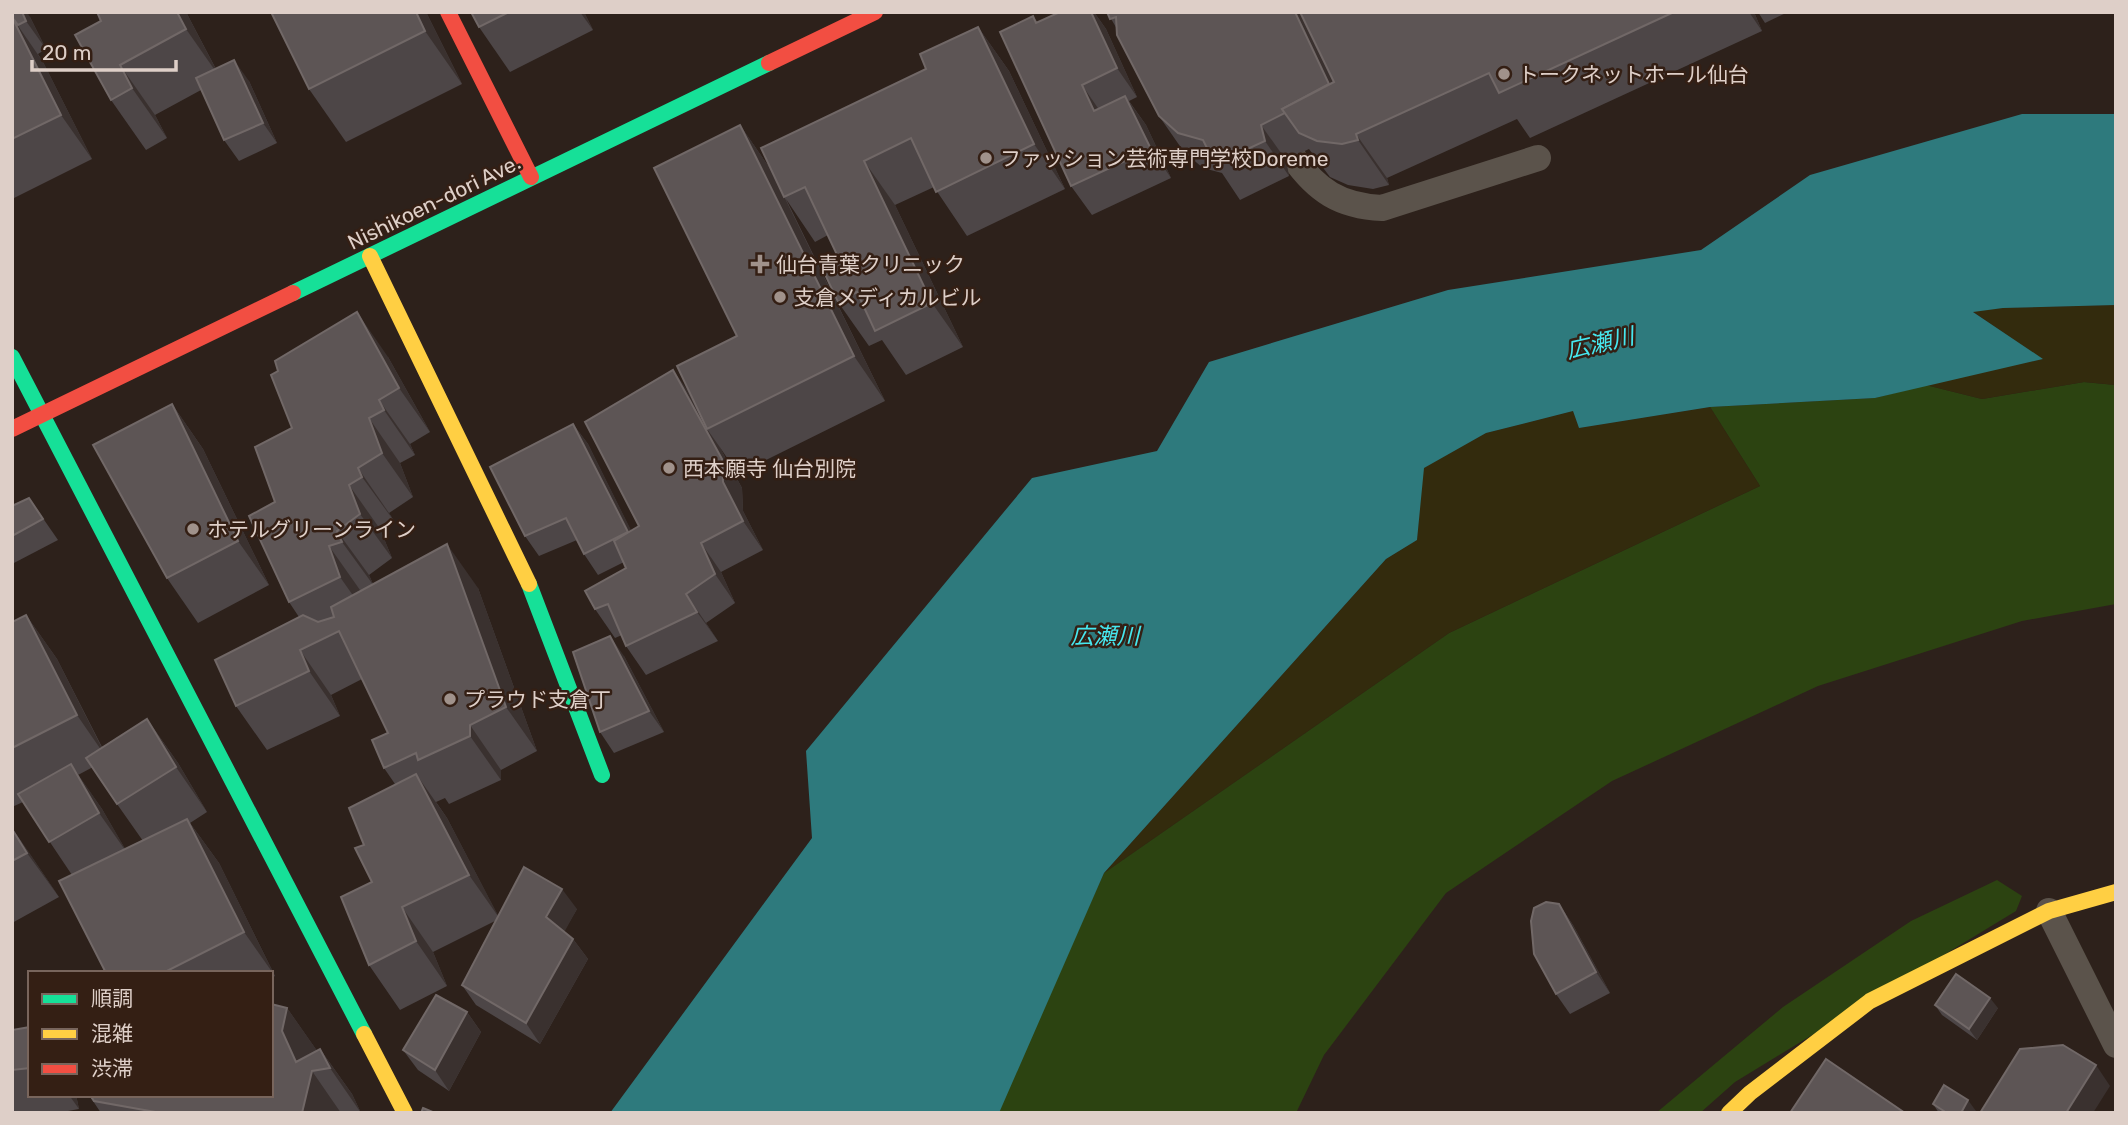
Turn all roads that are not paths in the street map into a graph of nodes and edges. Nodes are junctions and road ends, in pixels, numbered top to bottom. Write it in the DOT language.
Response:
graph roads {
  1 [pos="448,12"];
  2 [pos="875,12"];
  3 [pos="1293,157"];
  4 [pos="1538,158"];
  5 [pos="531,177"];
  6 [pos="370,256"];
  7 [pos="12,357"];
  8 [pos="40,416"];
  9 [pos="12,429"];
  10 [pos="602,775"];
  11 [pos="2116,892"];
  12 [pos="2049,911"];
  13 [pos="2116,1045"];
  14 [pos="405,1113"];
  15 [pos="1729,1113"];
  1 -- 5 [label="street"];
  2 -- 5 [label="street, Nishikoen-dori Ave."];
  3 -- 4 [label="lane"];
  5 -- 6 [label="street, Nishikoen-dori Ave."];
  6 -- 8 [label="street, Nishikoen-dori Ave."];
  6 -- 10 [label="street"];
  7 -- 8 [label="street"];
  8 -- 9 [label="street, Nishikoen-dori Ave."];
  8 -- 14 [label="street"];
  11 -- 12 [label="street"];
  12 -- 13 [label="lane"];
  12 -- 15 [label="street"];
}
